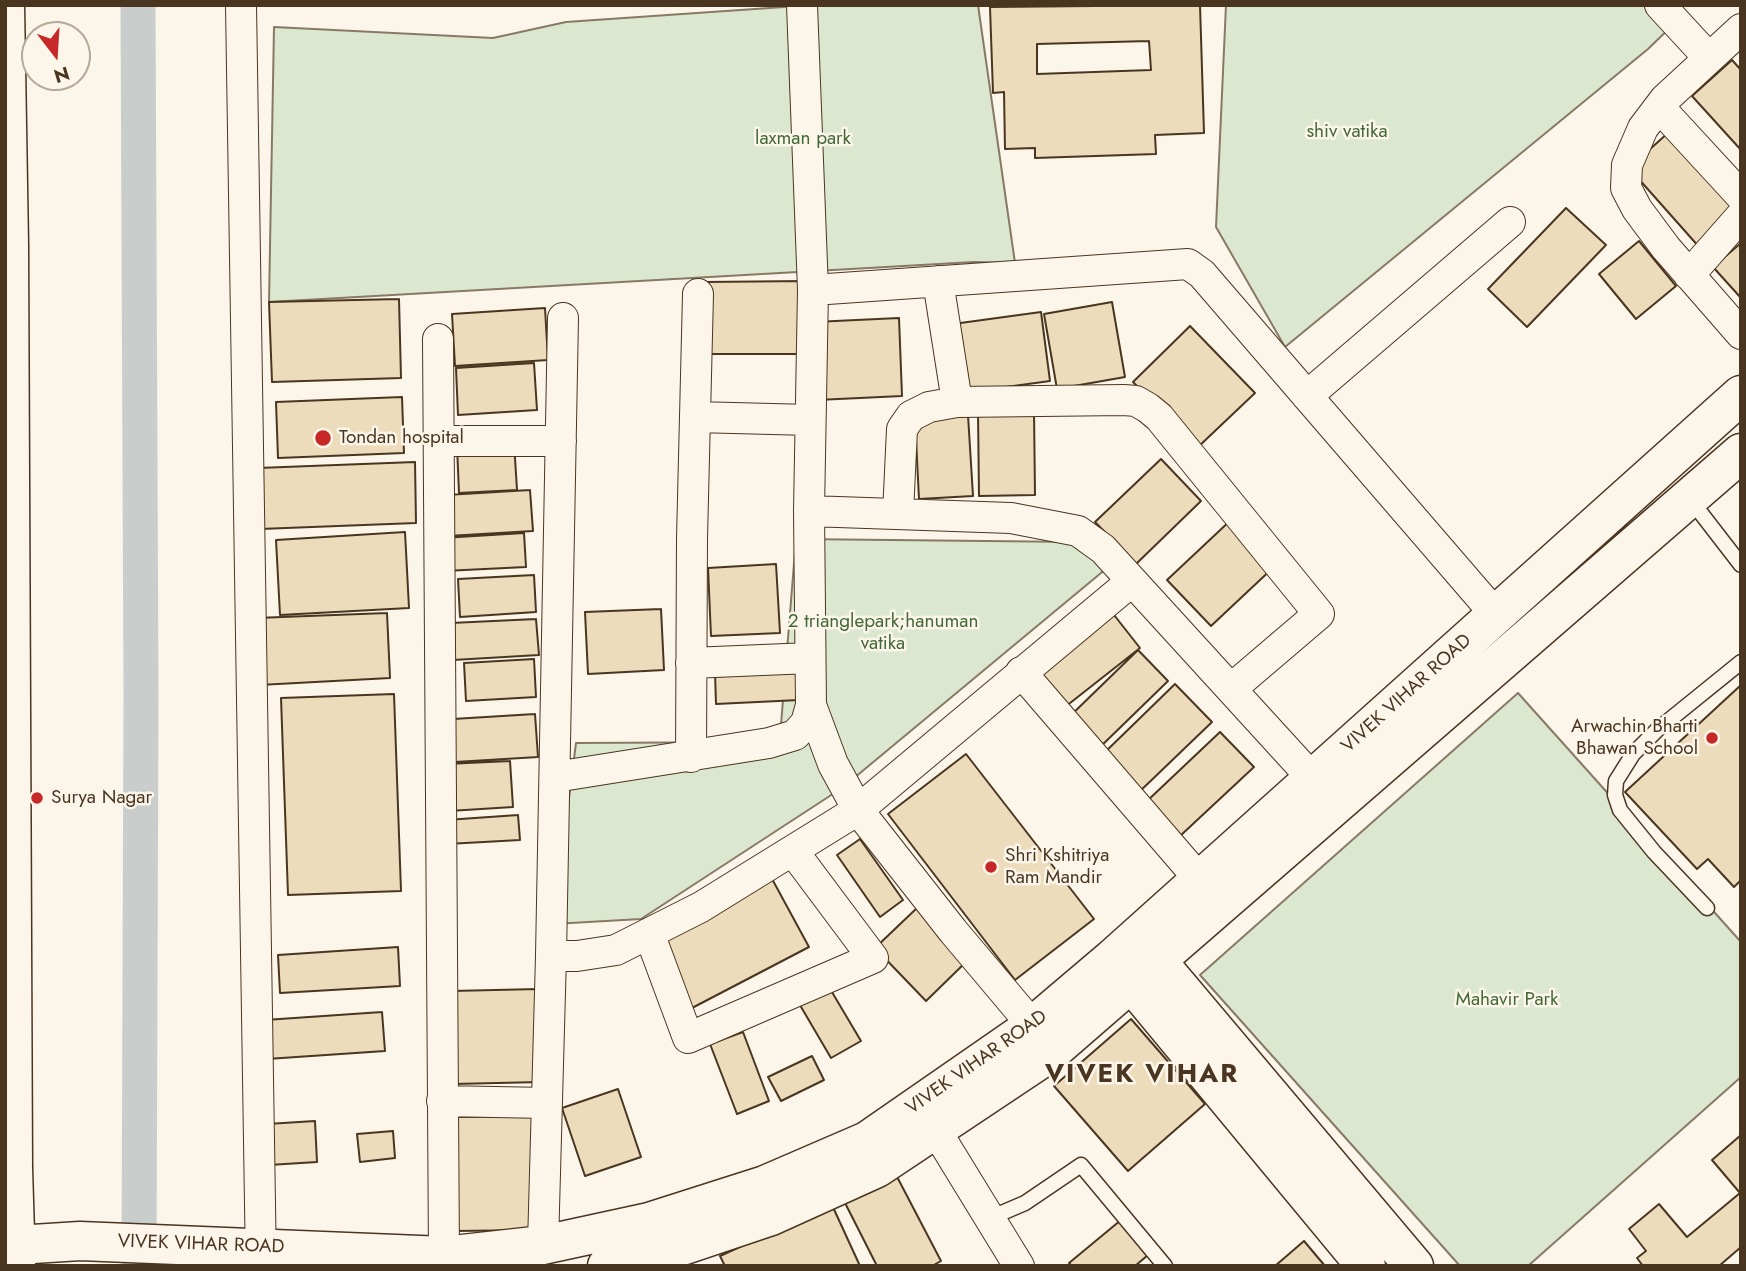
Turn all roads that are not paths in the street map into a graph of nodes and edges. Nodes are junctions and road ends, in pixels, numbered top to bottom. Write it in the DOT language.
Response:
graph roads {
  1 [pos="5,5"];
  2 [pos="241,5"];
  3 [pos="802,5"];
  4 [pos="1660,5"];
  5 [pos="1741,29"];
  6 [pos="1708,57"];
  7 [pos="1659,107"];
  8 [pos="1741,196"];
  9 [pos="1741,216"];
  10 [pos="1510,222"];
  11 [pos="1689,275"];
  12 [pos="938,281"];
  13 [pos="813,290"];
  14 [pos="698,294"];
  15 [pos="564,318"];
  16 [pos="1741,334"];
  17 [pos="438,339"];
  18 [pos="1741,395"];
  19 [pos="1307,396"];
  20 [pos="957,402"];
  21 [pos="695,418"];
  22 [pos="810,420"];
  23 [pos="561,440"];
  24 [pos="439,441"];
  25 [pos="1741,453"];
  26 [pos="1690,498"];
  27 [pos="808,511"];
  28 [pos="898,514"];
  29 [pos="1741,565"];
  30 [pos="1132,581"];
  31 [pos="1496,615"];
  32 [pos="810,658"];
  33 [pos="1741,662"];
  34 [pos="691,663"];
  35 [pos="1021,672"];
  36 [pos="1231,689"];
  37 [pos="811,705"];
  38 [pos="691,757"];
  39 [pos="555,777"];
  40 [pos="1313,779"];
  41 [pos="858,810"];
  42 [pos="793,851"];
  43 [pos="1200,880"];
  44 [pos="1707,908"];
  45 [pos="649,933"];
  46 [pos="551,956"];
  47 [pos="1134,960"];
  48 [pos="1033,1026"];
  49 [pos="442,1101"];
  50 [pos="547,1103"];
  51 [pos="927,1116"];
  52 [pos="990,1218"];
  53 [pos="543,1245"];
  54 [pos="13,1253"];
  55 [pos="261,1256"];
  56 [pos="444,1256"];
  57 [pos="607,1266"];
  58 [pos="1019,1266"];
  59 [pos="1165,1266"];
  60 [pos="1366,1266"];
  61 [pos="1414,1266"];
  1 -- 54 [label="street"];
  2 -- 55 [label="street"];
  3 -- 13 [label="street"];
  4 -- 6 [label="street"];
  5 -- 6 [label="street"];
  6 -- 7 [label="street"];
  7 -- 8 [label="street"];
  7 -- 11 [label="street"];
  9 -- 11 [label="street"];
  10 -- 19 [label="street"];
  11 -- 16 [label="street"];
  12 -- 13 [label="street"];
  12 -- 19 [label="street"];
  12 -- 20 [label="street"];
  13 -- 22 [label="street"];
  14 -- 21 [label="street"];
  15 -- 23 [label="street"];
  17 -- 24 [label="street"];
  18 -- 31 [label="street, VIVEK VIHAR ROAD"];
  19 -- 31 [label="street"];
  20 -- 28 [label="street"];
  20 -- 36 [label="street"];
  21 -- 22 [label="street"];
  21 -- 34 [label="street"];
  22 -- 27 [label="street"];
  23 -- 24 [label="street"];
  23 -- 39 [label="street"];
  24 -- 49 [label="street"];
  25 -- 26 [label="street, VIVEK VIHAR ROAD"];
  26 -- 29 [label="lane"];
  26 -- 47 [label="street, VIVEK VIHAR ROAD"];
  27 -- 28 [label="street"];
  27 -- 32 [label="street"];
  28 -- 30 [label="street"];
  30 -- 35 [label="street"];
  30 -- 36 [label="street"];
  31 -- 40 [label="street, VIVEK VIHAR ROAD"];
  32 -- 34 [label="street"];
  32 -- 37 [label="street"];
  33 -- 44 [label="lane"];
  34 -- 38 [label="street"];
  35 -- 41 [label="street"];
  35 -- 43 [label="street"];
  36 -- 40 [label="street"];
  37 -- 38 [label="street"];
  37 -- 41 [label="street"];
  38 -- 39 [label="street"];
  39 -- 46 [label="street"];
  40 -- 43 [label="street, VIVEK VIHAR ROAD"];
  41 -- 42 [label="street"];
  41 -- 48 [label="street"];
  42 -- 45 [label="street"];
  42 -- 45 [label="street"];
  43 -- 47 [label="street, VIVEK VIHAR ROAD"];
  45 -- 46 [label="street"];
  46 -- 50 [label="street"];
  47 -- 48 [label="street, VIVEK VIHAR ROAD"];
  47 -- 51 [label="street, VIVEK VIHAR ROAD"];
  47 -- 60 [label="street"];
  47 -- 61 [label="street"];
  48 -- 51 [label="street, VIVEK VIHAR ROAD"];
  49 -- 50 [label="street"];
  49 -- 56 [label="street"];
  50 -- 53 [label="street"];
  51 -- 52 [label="street"];
  51 -- 53 [label="street, VIVEK VIHAR ROAD"];
  51 -- 57 [label="street, VIVEK VIHAR ROAD"];
  52 -- 58 [label="street"];
  52 -- 59 [label="lane"];
  53 -- 56 [label="street, VIVEK VIHAR ROAD"];
  54 -- 55 [label="street, VIVEK VIHAR ROAD"];
  55 -- 56 [label="street, VIVEK VIHAR ROAD"];
}
